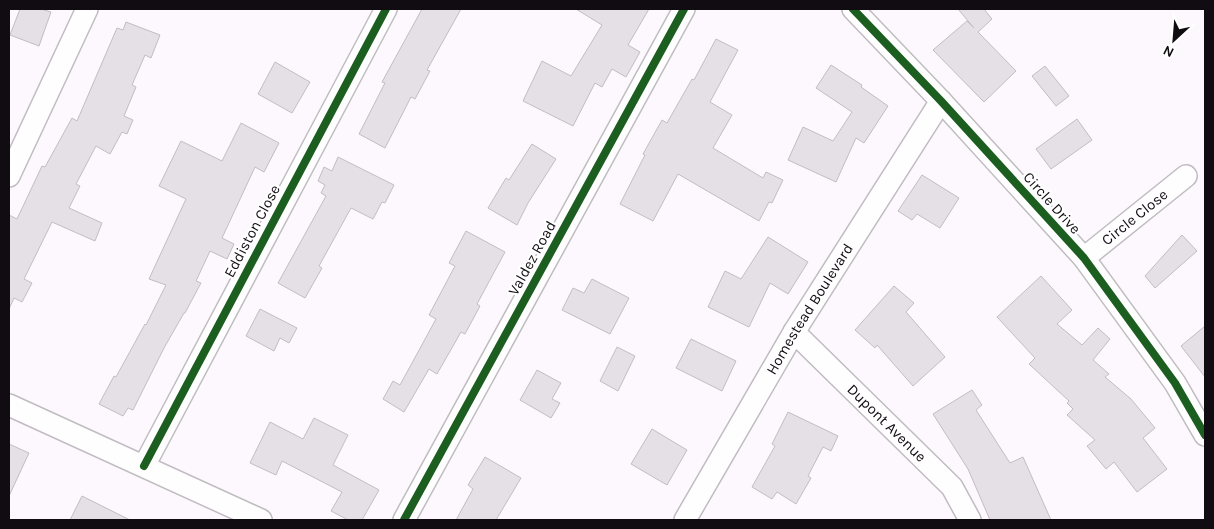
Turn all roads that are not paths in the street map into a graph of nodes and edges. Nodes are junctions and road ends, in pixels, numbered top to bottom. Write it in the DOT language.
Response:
graph roads {
  1 [pos="87,9"];
  2 [pos="386,9"];
  3 [pos="684,9"];
  4 [pos="853,9"];
  5 [pos="941,101"];
  6 [pos="9,176"];
  7 [pos="1186,176"];
  8 [pos="1084,258"];
  9 [pos="794,332"];
  10 [pos="9,405"];
  11 [pos="1205,435"];
  12 [pos="144,466"];
  13 [pos="261,520"];
  14 [pos="404,520"];
  15 [pos="685,520"];
  16 [pos="970,520"];
  1 -- 6 [label="street"];
  2 -- 12 [label="street, Eddiston Close"];
  3 -- 14 [label="street, Valdez Road"];
  4 -- 5 [label="street, Circle Drive"];
  5 -- 8 [label="street, Circle Drive"];
  5 -- 9 [label="street, Homestead Boulevard"];
  7 -- 8 [label="street, Circle Close"];
  8 -- 11 [label="street, Circle Drive"];
  9 -- 15 [label="street, Homestead Boulevard"];
  9 -- 16 [label="street, Dupont Avenue"];
  10 -- 12 [label="street"];
  12 -- 13 [label="street"];
}
